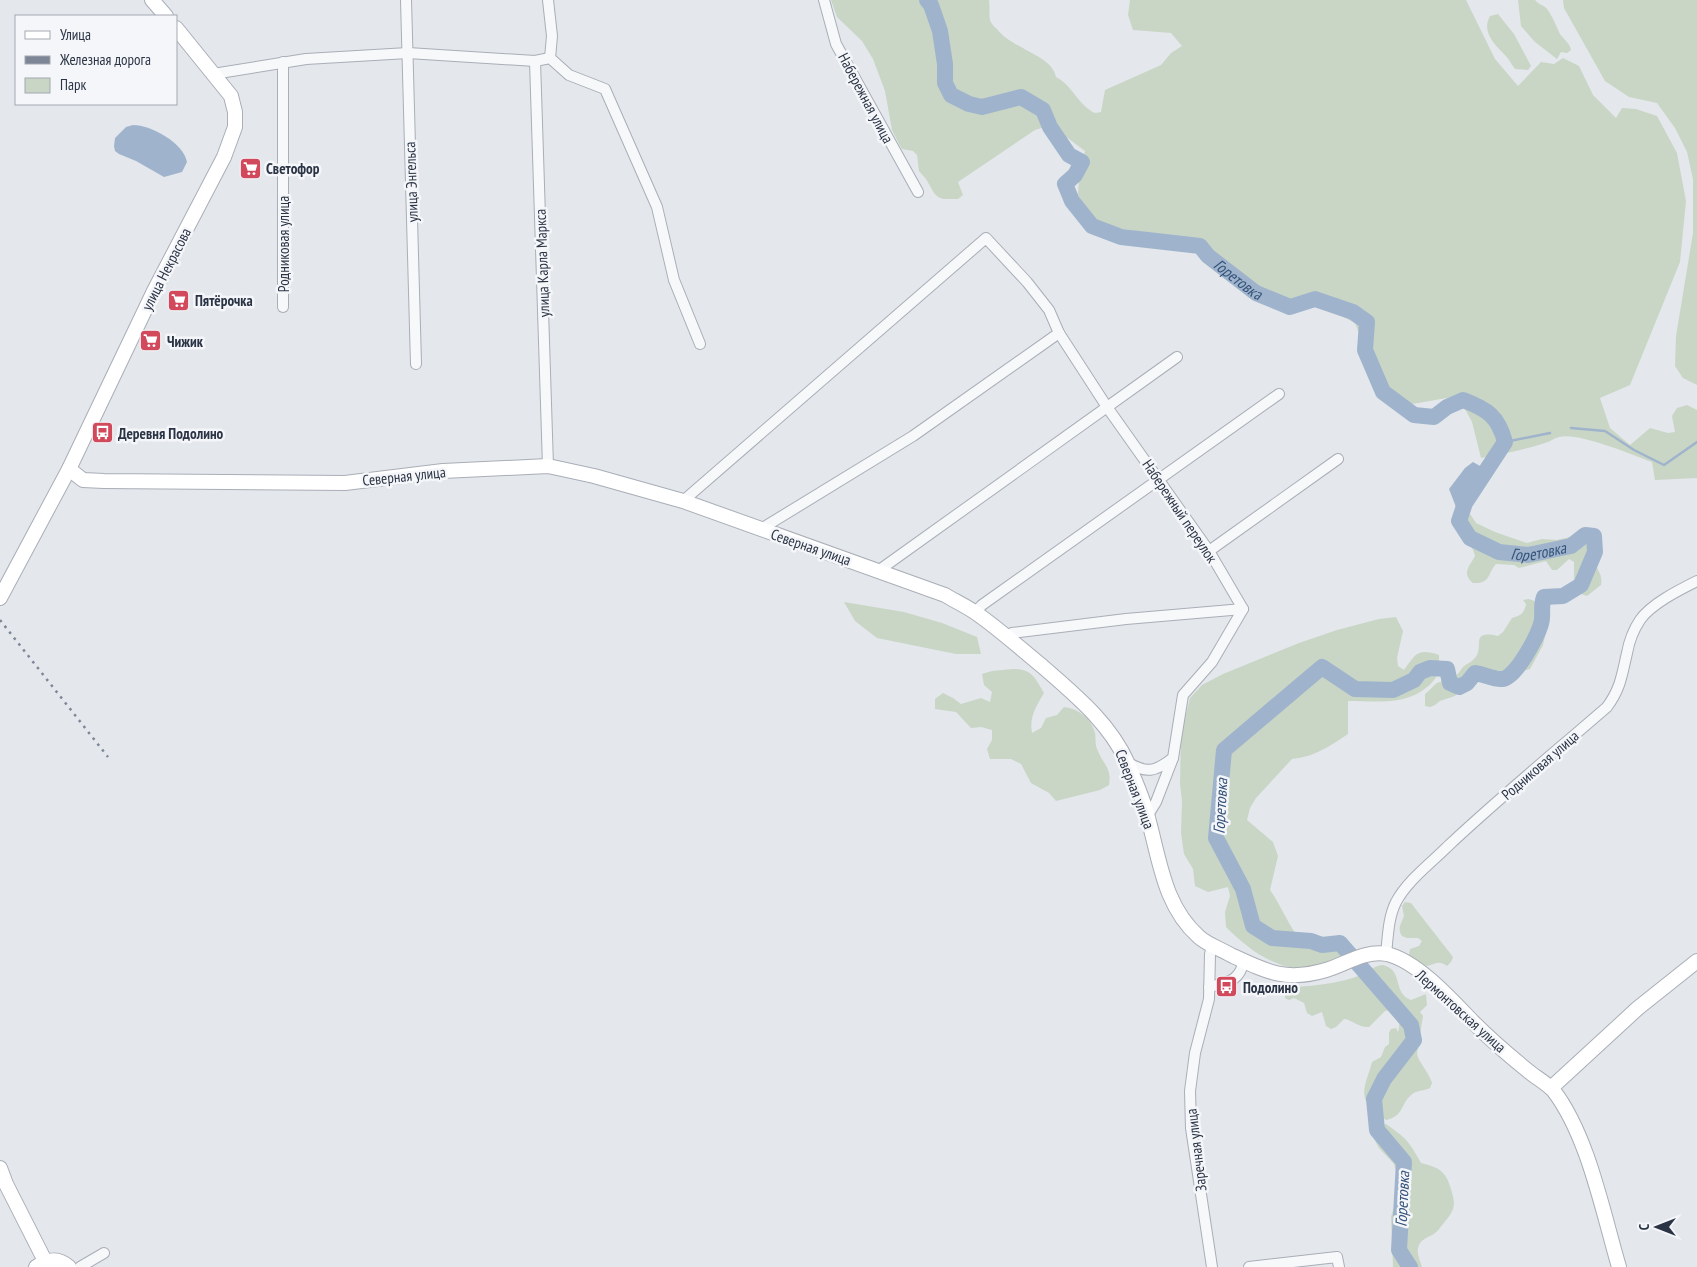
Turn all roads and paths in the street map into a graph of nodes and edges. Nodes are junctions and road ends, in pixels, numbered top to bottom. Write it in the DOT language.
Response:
graph roads {
  1 [pos="152,0"];
  2 [pos="406,0"];
  3 [pos="548,0"];
  4 [pos="824,0"];
  5 [pos="165,15"];
  6 [pos="178,30"];
  7 [pos="408,53"];
  8 [pos="550,58"];
  9 [pos="535,61"];
  10 [pos="283,62"];
  11 [pos="213,74"];
  12 [pos="918,192"];
  13 [pos="283,307"];
  14 [pos="1059,333"];
  15 [pos="700,344"];
  16 [pos="1177,357"];
  17 [pos="416,364"];
  18 [pos="1279,394"];
  19 [pos="1107,407"];
  20 [pos="1338,458"];
  21 [pos="548,466"];
  22 [pos="69,469"];
  23 [pos="1159,479"];
  24 [pos="683,501"];
  25 [pos="761,529"];
  26 [pos="1209,551"];
  27 [pos="878,571"];
  28 [pos="1697,581"];
  29 [pos="0,598"];
  30 [pos="1243,610"];
  31 [pos="975,612"];
  32 [pos="1007,636"];
  33 [pos="1173,758"];
  34 [pos="1127,762"];
  35 [pos="1148,815"];
  36 [pos="1212,946"];
  37 [pos="1386,954"];
  38 [pos="1355,958"];
  39 [pos="1244,961"];
  40 [pos="1697,961"];
  41 [pos="1209,987"];
  42 [pos="1551,1088"];
  43 [pos="0,1168"];
  44 [pos="104,1253"];
  45 [pos="40,1264"];
  46 [pos="69,1267"];
  47 [pos="80,1267"];
  48 [pos="1212,1267"];
  49 [pos="1249,1267"];
  50 [pos="1339,1267"];
  51 [pos="1619,1267"];
  1 -- 5 [label="street"];
  2 -- 7 [label="street, улица Энгельса"];
  3 -- 8 [label="street"];
  4 -- 12 [label="street, Набережная улица"];
  6 -- 11 [label="street, улица Некрасова"];
  7 -- 9 [label="street"];
  7 -- 10 [label="street"];
  7 -- 17 [label="street, улица Энгельса"];
  8 -- 9 [label="street"];
  8 -- 15 [label="street"];
  9 -- 21 [label="street, улица Карла Маркса"];
  10 -- 11 [label="street"];
  10 -- 13 [label="street, Родниковая улица"];
  11 -- 22 [label="street, улица Некрасова"];
  14 -- 19 [label="street, Набережный переулок"];
  14 -- 24 [label="street, Набережный переулок"];
  14 -- 25 [label="street"];
  16 -- 19 [label="street"];
  18 -- 23 [label="street"];
  19 -- 23 [label="street, Набережный переулок"];
  19 -- 27 [label="street"];
  20 -- 26 [label="street"];
  21 -- 22 [label="street, Северная улица"];
  21 -- 24 [label="street, Северная улица"];
  22 -- 29 [label="street, улица Некрасова"];
  23 -- 26 [label="street, Набережный переулок"];
  23 -- 31 [label="street"];
  24 -- 25 [label="street, Северная улица"];
  25 -- 27 [label="street, Северная улица"];
  26 -- 30 [label="street, Набережный переулок"];
  27 -- 31 [label="street, Северная улица"];
  28 -- 37 [label="street, Родниковая улица"];
  30 -- 32 [label="street"];
  30 -- 33 [label="street"];
  31 -- 32 [label="street, Северная улица"];
  32 -- 34 [label="street, Северная улица"];
  33 -- 34 [label="street"];
  33 -- 35 [label="street"];
  34 -- 35 [label="street, Северная улица"];
  35 -- 36 [label="street, Северная улица"];
  36 -- 39 [label="street, Северная улица"];
  36 -- 41 [label="street, Заречная улица"];
  37 -- 38 [label="street, Лермонтовская улица"];
  37 -- 42 [label="street, Лермонтовская улица"];
  38 -- 39 [label="street, Северная улица"];
  39 -- 41 [label="street"];
  40 -- 42 [label="street"];
  41 -- 48 [label="street, Заречная улица"];
  42 -- 51 [label="street, Лермонтовская улица"];
  43 -- 45 [label="street"];
  44 -- 47 [label="street"];
  45 -- 46 [label="street"];
  49 -- 50 [label="street"];
}
